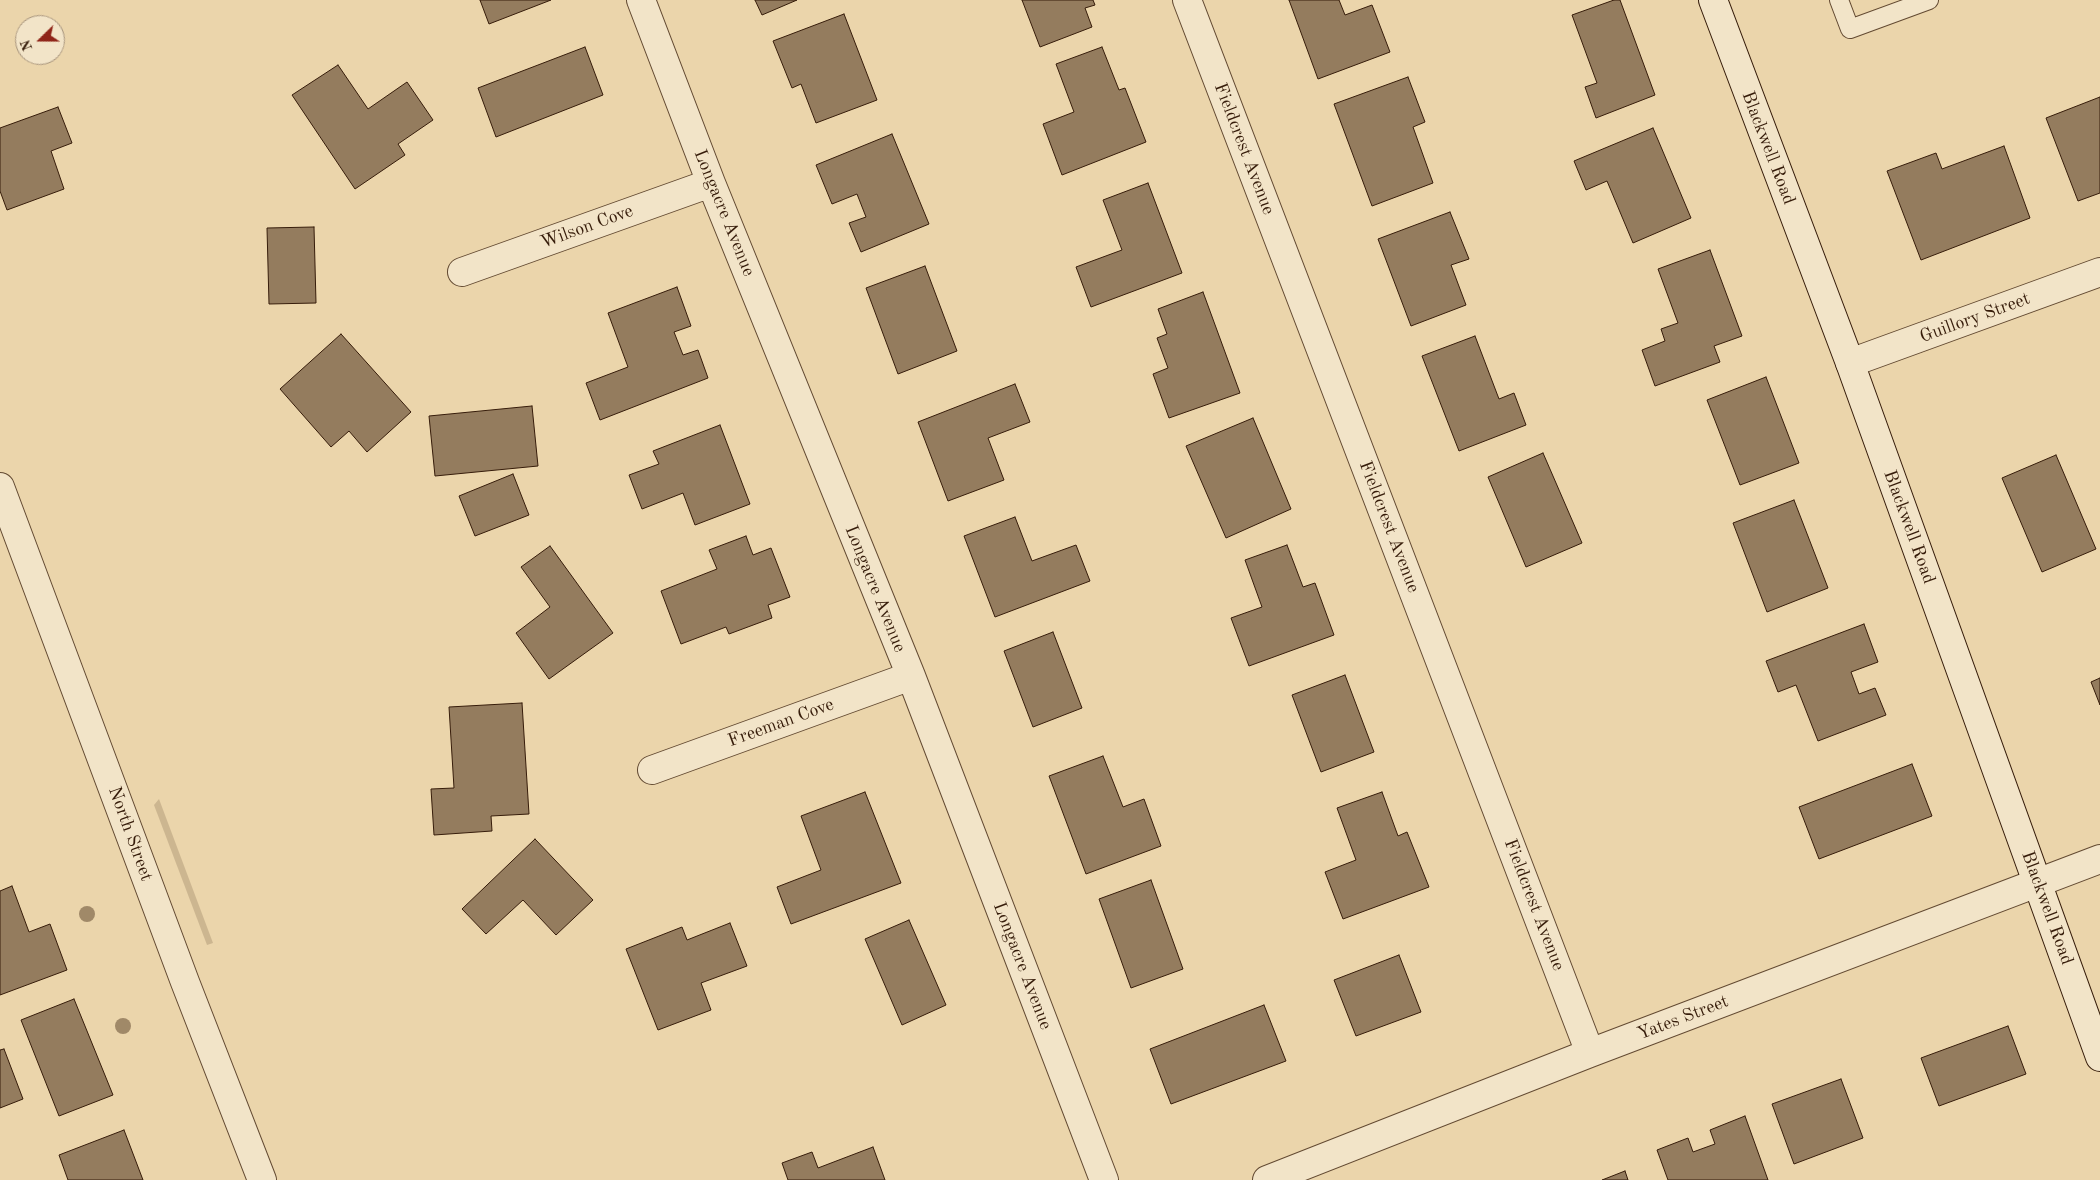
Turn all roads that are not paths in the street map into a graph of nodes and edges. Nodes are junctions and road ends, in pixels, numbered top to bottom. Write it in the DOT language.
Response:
graph roads {
  1 [pos="641,0"];
  2 [pos="1187,0"];
  3 [pos="1713,0"];
  4 [pos="1839,0"];
  5 [pos="1929,0"];
  6 [pos="711,182"];
  7 [pos="462,272"];
  8 [pos="2100,272"];
  9 [pos="1850,363"];
  10 [pos="0,487"];
  11 [pos="911,676"];
  12 [pos="652,770"];
  13 [pos="2100,859"];
  14 [pos="2038,884"];
  15 [pos="1590,1053"];
  16 [pos="2100,1056"];
  17 [pos="262,1180"];
  18 [pos="1104,1180"];
  19 [pos="1267,1180"];
  1 -- 6 [label="street, Longacre Avenue"];
  2 -- 15 [label="street, Fieldcrest Avenue"];
  3 -- 9 [label="street, Blackwell Road"];
  4 -- 5 [label="lane"];
  6 -- 7 [label="street, Wilson Cove"];
  6 -- 11 [label="street, Longacre Avenue"];
  8 -- 9 [label="street, Guillory Street"];
  9 -- 14 [label="street, Blackwell Road"];
  10 -- 17 [label="street, North Street"];
  11 -- 12 [label="street, Freeman Cove"];
  11 -- 18 [label="street, Longacre Avenue"];
  13 -- 14 [label="street, Yates Street"];
  14 -- 15 [label="street, Yates Street"];
  14 -- 16 [label="street, Blackwell Road"];
  15 -- 19 [label="street, Yates Street"];
}
